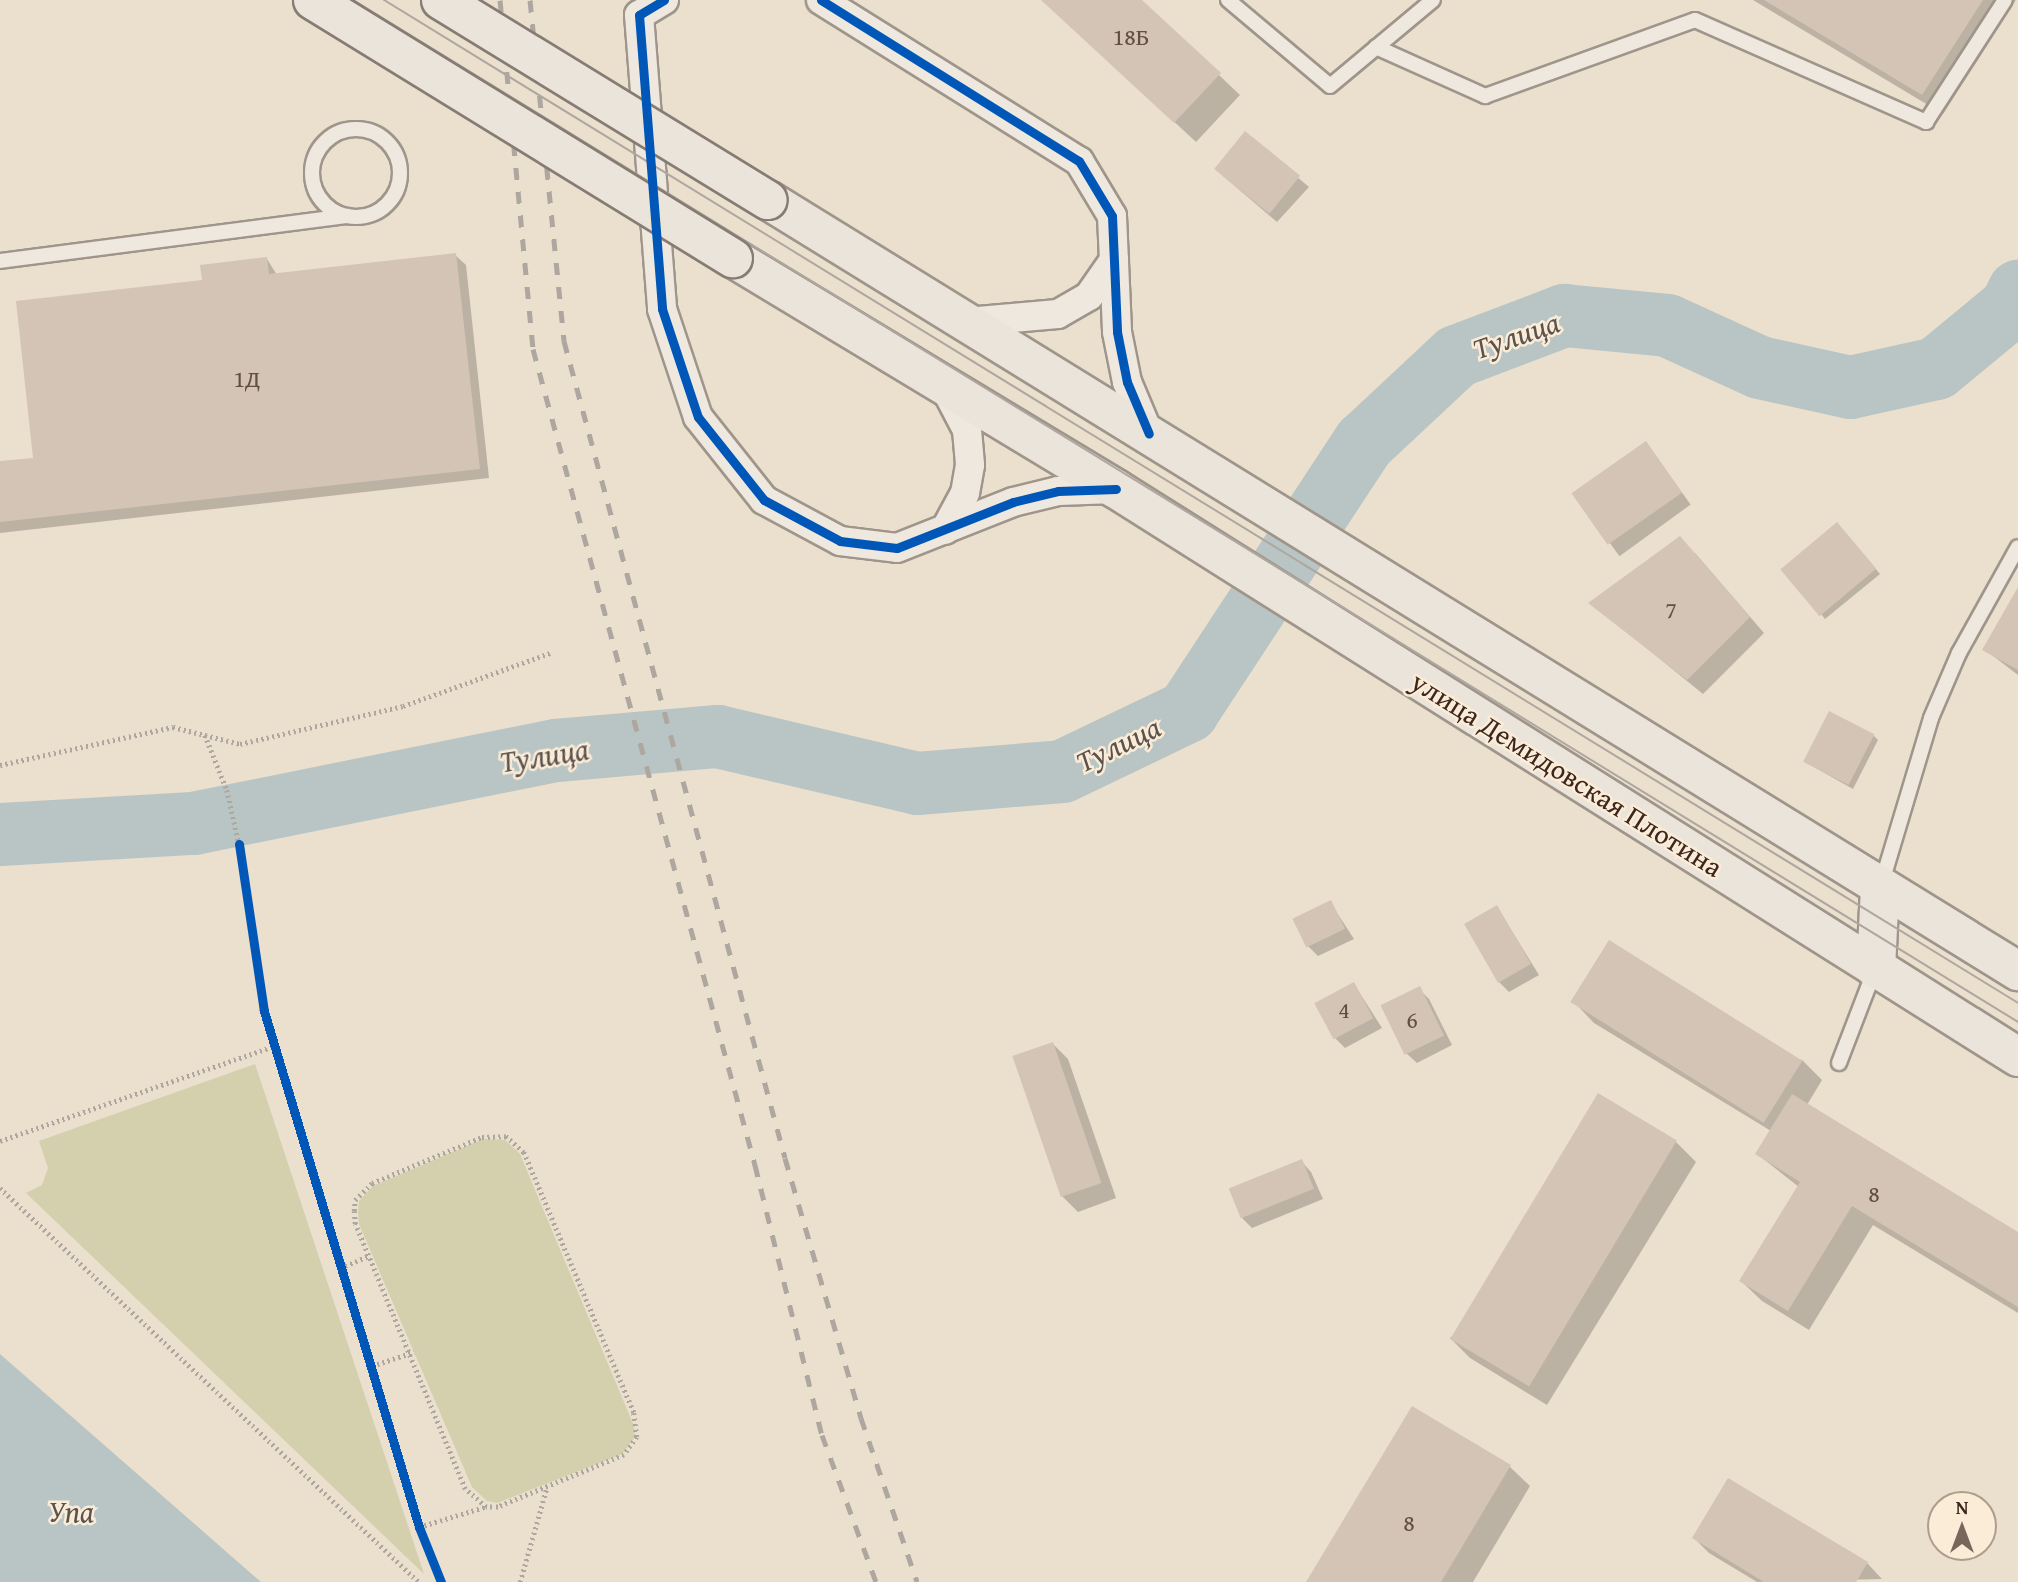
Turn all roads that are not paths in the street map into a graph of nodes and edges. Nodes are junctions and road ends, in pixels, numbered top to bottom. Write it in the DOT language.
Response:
graph roads {
  1 [pos="313,0"];
  2 [pos="441,0"];
  3 [pos="664,0"];
  4 [pos="821,0"];
  5 [pos="1228,0"];
  6 [pos="1433,0"];
  7 [pos="2005,0"];
  8 [pos="639,8"];
  9 [pos="1376,47"];
  10 [pos="347,216"];
  11 [pos="1114,260"];
  12 [pos="0,261"];
  13 [pos="967,322"];
  14 [pos="942,381"];
  15 [pos="1149,434"];
  16 [pos="1116,489"];
  17 [pos="945,530"];
  18 [pos="2018,547"];
  19 [pos="1880,887"];
  20 [pos="1876,969"];
  21 [pos="2018,971"];
  22 [pos="2018,1057"];
  23 [pos="1839,1063"];
  1 -- 14 [label="main road, улица Демидовская Плотина, bridge"];
  2 -- 13 [label="main road, bridge"];
  3 -- 8 [label="street"];
  4 -- 11 [label="street"];
  5 -- 9 [label="lane"];
  6 -- 9 [label="lane"];
  7 -- 9 [label="lane"];
  8 -- 17 [label="street"];
  10 -- 10 [label="lane"];
  10 -- 12 [label="lane"];
  11 -- 13 [label="street"];
  11 -- 15 [label="street"];
  13 -- 15 [label="main road"];
  14 -- 16 [label="main road, улица Демидовская Плотина"];
  14 -- 17 [label="street"];
  15 -- 19 [label="main road"];
  16 -- 17 [label="street"];
  16 -- 20 [label="main road, улица Демидовская Плотина"];
  18 -- 19 [label="lane"];
  19 -- 20 [label="main road"];
  19 -- 21 [label="main road"];
  20 -- 22 [label="main road, улица Демидовская Плотина"];
  20 -- 23 [label="lane"];
}
